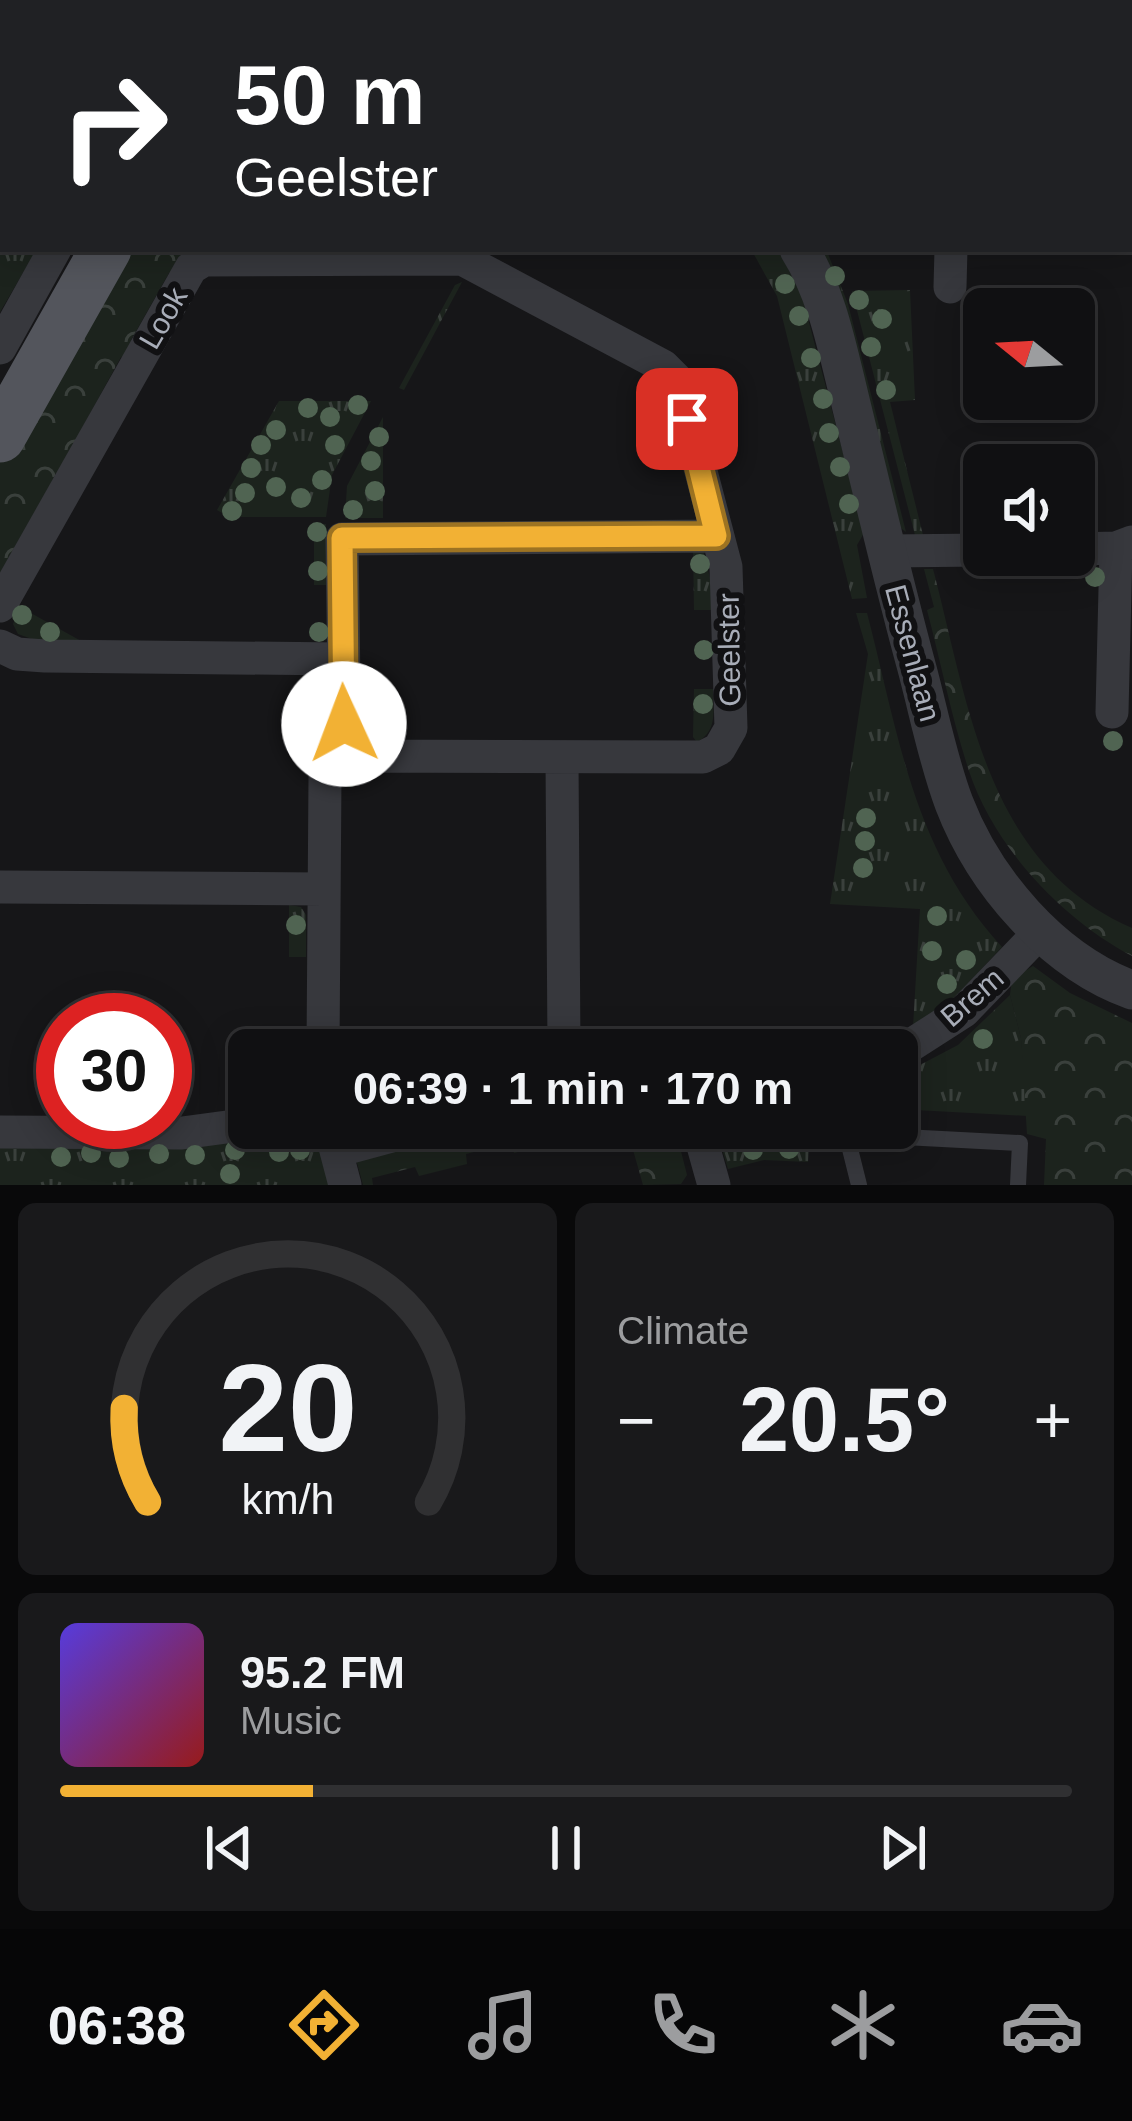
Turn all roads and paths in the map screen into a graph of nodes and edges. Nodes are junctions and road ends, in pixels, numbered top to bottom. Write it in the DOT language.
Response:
graph roads {
  1 [pos="53,252"];
  2 [pos="104,252"];
  3 [pos="801,252"];
  4 [pos="951,252"];
  5 [pos="465,254"];
  6 [pos="950,287"];
  7 [pos="0,348"];
  8 [pos="0,437"];
  9 [pos="716,536"];
  10 [pos="1124,545"];
  11 [pos="963,550"];
  12 [pos="887,551"];
  13 [pos="0,606"];
  14 [pos="0,646"];
  15 [pos="341,658"];
  16 [pos="1112,712"];
  17 [pos="344,756"];
  18 [pos="562,759"];
  19 [pos="0,887"];
  20 [pos="324,889"];
  21 [pos="1040,932"];
  22 [pos="1132,989"];
  23 [pos="323,1029"];
  24 [pos="564,1029"];
  25 [pos="918,1041"];
  26 [pos="228,1127"];
  27 [pos="0,1132"];
  28 [pos="918,1136"];
  29 [pos="335,1149"];
  30 [pos="704,1149"];
  31 [pos="850,1149"];
  32 [pos="345,1185"];
  33 [pos="714,1185"];
  34 [pos="859,1185"];
  35 [pos="1018,1185"];
  1 -- 7 [label="street"];
  2 -- 8 [label="main road"];
  3 -- 12 [label="street, Essenlaan"];
  4 -- 6 [label="street"];
  5 -- 9 [label="street, Geelster"];
  5 -- 13 [label="street, Look"];
  9 -- 15 [label="street"];
  9 -- 18 [label="street, Geelster"];
  10 -- 16 [label="street"];
  11 -- 12 [label="street"];
  12 -- 21 [label="street, Essenlaan"];
  14 -- 15 [label="street"];
  15 -- 17 [label="street"];
  17 -- 18 [label="street, Geelster"];
  17 -- 20 [label="street"];
  18 -- 24 [label="street"];
  19 -- 20 [label="street"];
  20 -- 23 [label="street"];
  21 -- 22 [label="street, Essenlaan"];
  21 -- 25 [label="street, Brem"];
  26 -- 27 [label="street"];
  28 -- 35 [label="lane"];
  29 -- 32 [label="street"];
  30 -- 33 [label="street"];
  31 -- 34 [label="lane"];
}
